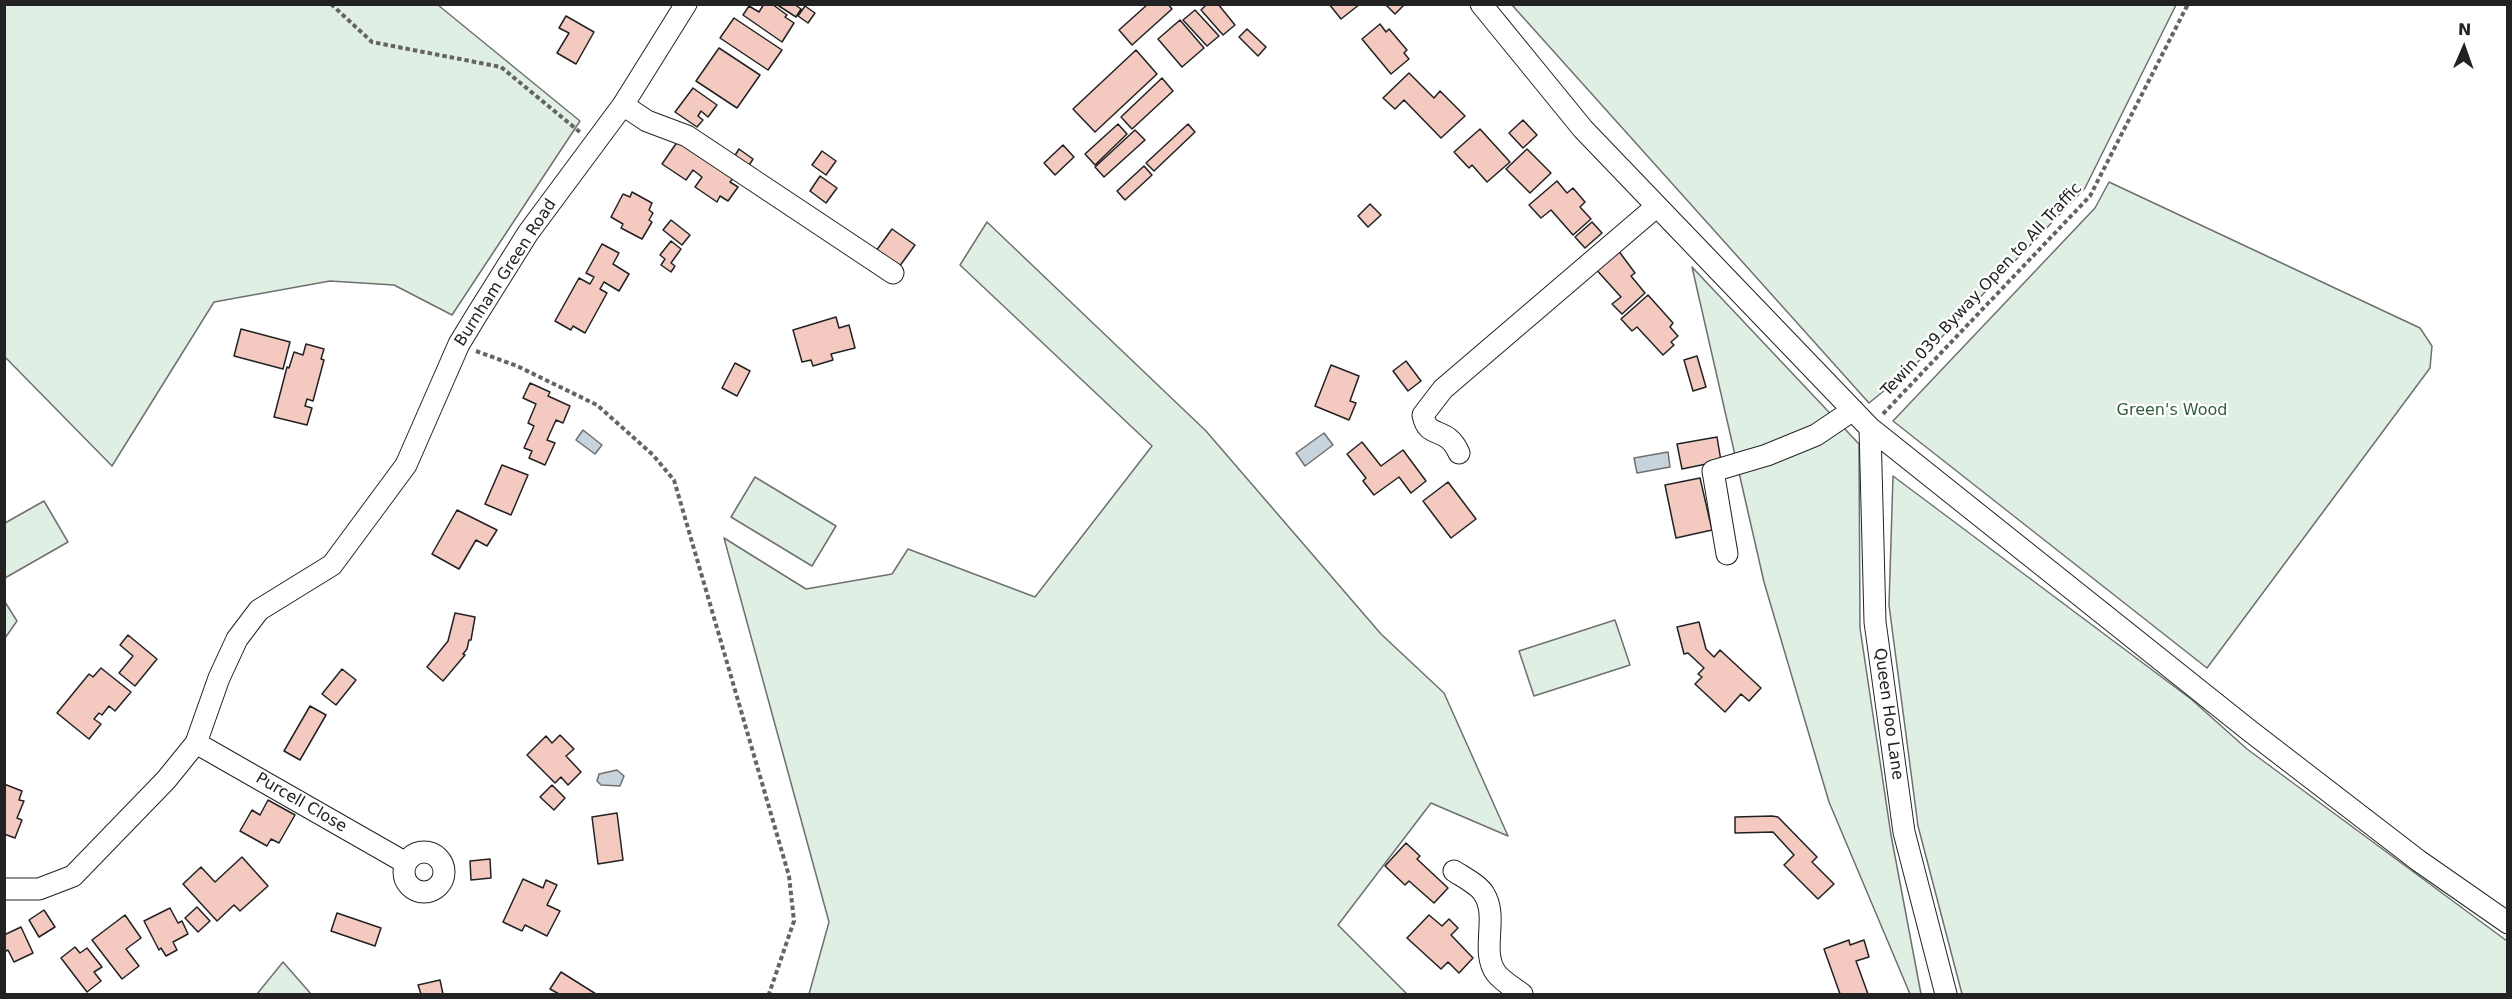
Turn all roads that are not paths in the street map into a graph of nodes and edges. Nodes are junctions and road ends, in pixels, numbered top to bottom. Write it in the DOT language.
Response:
graph roads {
  1 [pos="686,4"];
  2 [pos="1481,4"];
  3 [pos="623,105"];
  4 [pos="1657,206"];
  5 [pos="893,273"];
  6 [pos="1853,410"];
  7 [pos="1870,428"];
  8 [pos="1459,453"];
  9 [pos="1728,554"];
  10 [pos="196,743"];
  11 [pos="406,863"];
  12 [pos="1454,870"];
  13 [pos="4,889"];
  14 [pos="2508,923"];
  15 [pos="1522,994"];
  16 [pos="1946,994"];
  1 -- 3 [label="street, Burnham Green Road"];
  2 -- 4 [label="street"];
  3 -- 5 [label="street"];
  3 -- 10 [label="street, Burnham Green Road"];
  4 -- 6 [label="street"];
  4 -- 8 [label="street"];
  6 -- 7 [label="street"];
  6 -- 9 [label="street"];
  7 -- 14 [label="street"];
  7 -- 16 [label="street, Queen Hoo Lane"];
  10 -- 11 [label="street, Purcell Close"];
  10 -- 13 [label="street, Burnham Green Road"];
  12 -- 15 [label="street"];
}
